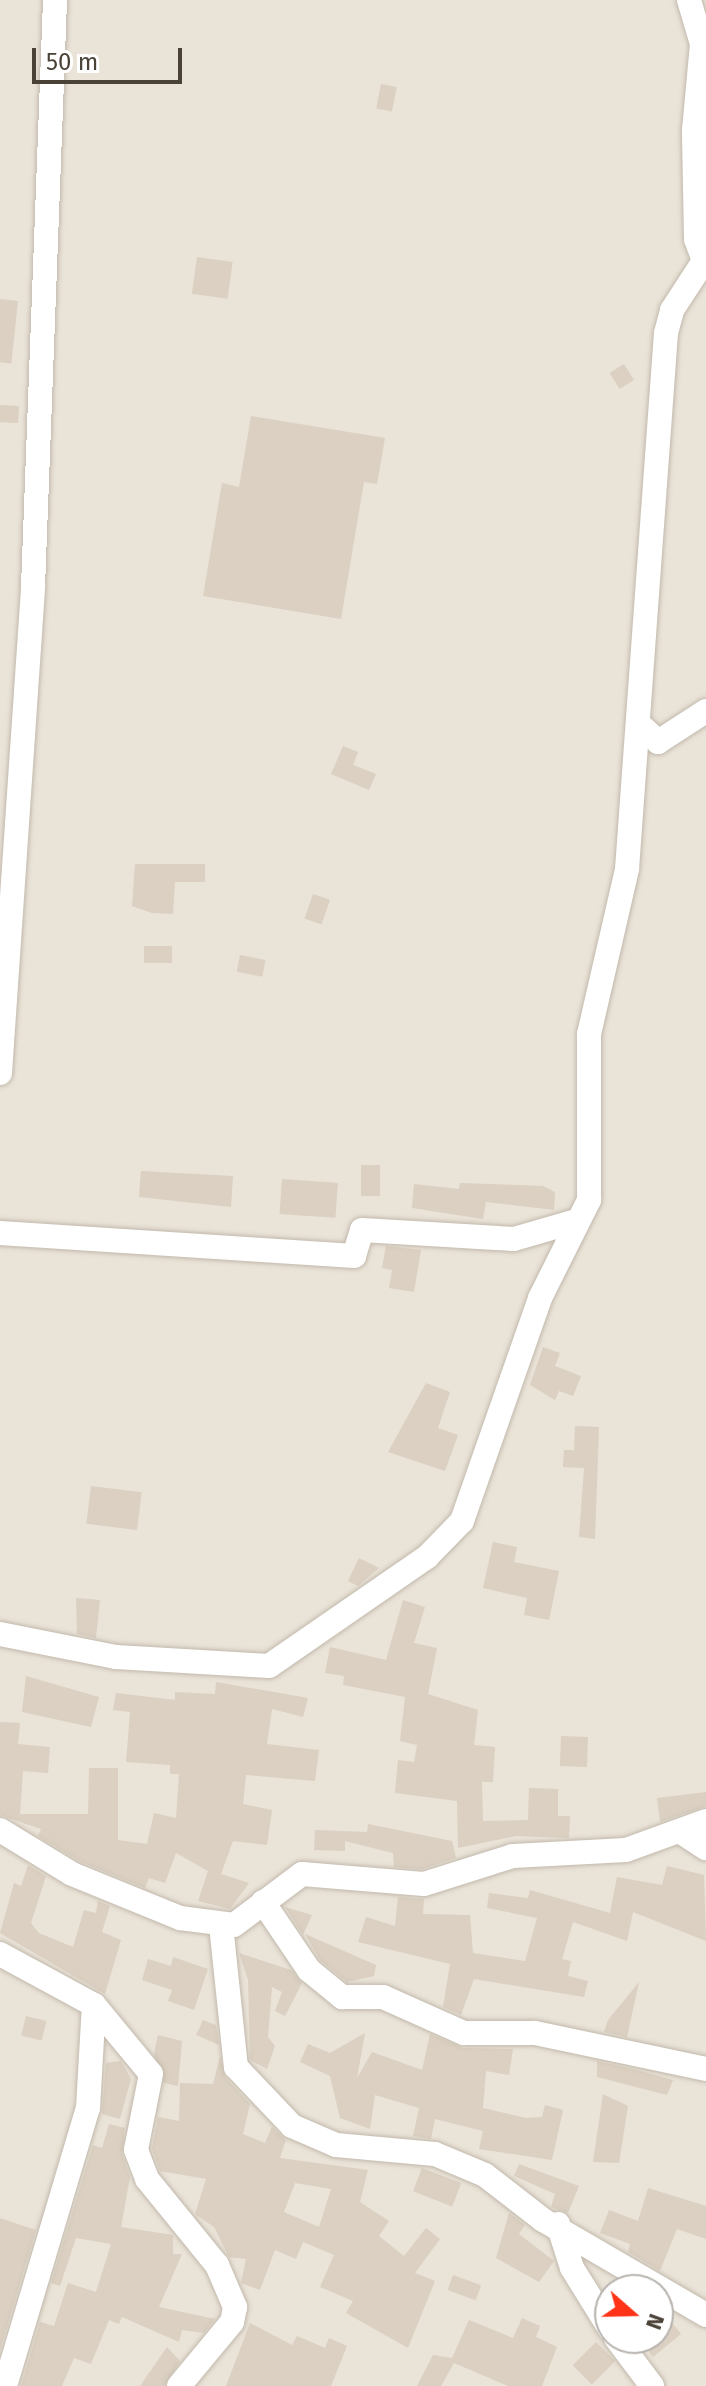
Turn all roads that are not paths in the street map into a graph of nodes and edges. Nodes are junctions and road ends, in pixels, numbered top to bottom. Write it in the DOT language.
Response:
graph roads {
  1 [pos="55,0"];
  2 [pos="689,0"];
  3 [pos="703,283"];
  4 [pos="706,711"];
  5 [pos="640,725"];
  6 [pos="0,1073"];
  7 [pos="573,1222"];
  8 [pos="0,1233"];
  9 [pos="0,1634"];
  10 [pos="706,1821"];
  11 [pos="0,1830"];
  12 [pos="681,1832"];
  13 [pos="706,1848"];
  14 [pos="263,1902"];
  15 [pos="221,1925"];
  16 [pos="0,1954"];
  17 [pos="94,2005"];
  18 [pos="706,2069"];
  19 [pos="558,2224"];
  20 [pos="594,2303"];
  21 [pos="706,2315"];
  22 [pos="628,2354"];
  23 [pos="5,2386"];
  24 [pos="179,2386"];
  25 [pos="652,2386"];
  1 -- 6 [label="street"];
  2 -- 3 [label="street"];
  3 -- 5 [label="street"];
  4 -- 5 [label="street"];
  5 -- 7 [label="street"];
  7 -- 8 [label="street"];
  7 -- 9 [label="street"];
  10 -- 12 [label="street"];
  11 -- 15 [label="street"];
  12 -- 13 [label="street"];
  12 -- 14 [label="street"];
  14 -- 15 [label="street"];
  14 -- 18 [label="street"];
  15 -- 19 [label="street"];
  16 -- 17 [label="street"];
  17 -- 23 [label="street"];
  17 -- 24 [label="street"];
  19 -- 20 [label="street"];
  19 -- 21 [label="street"];
  22 -- 25 [label="street"];
}
